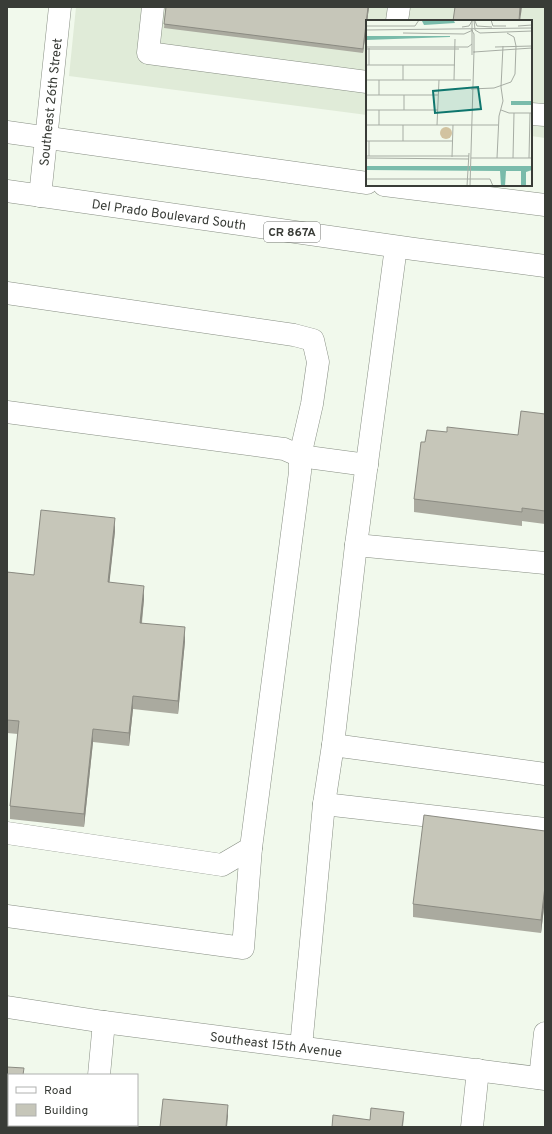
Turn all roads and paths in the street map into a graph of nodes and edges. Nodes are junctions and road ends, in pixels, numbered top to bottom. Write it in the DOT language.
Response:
graph roads {
  1 [pos="60,7"];
  2 [pos="153,7"];
  3 [pos="399,7"];
  4 [pos="397,20"];
  5 [pos="366,82"];
  6 [pos="532,114"];
  7 [pos="545,115"];
  8 [pos="7,132"];
  9 [pos="46,138"];
  10 [pos="366,183"];
  11 [pos="400,186"];
  12 [pos="7,191"];
  13 [pos="480,191"];
  14 [pos="40,196"];
  15 [pos="545,205"];
  16 [pos="396,247"];
  17 [pos="545,266"];
  18 [pos="7,293"];
  19 [pos="7,412"];
  20 [pos="300,456"];
  21 [pos="367,465"];
  22 [pos="356,545"];
  23 [pos="545,563"];
  24 [pos="333,745"];
  25 [pos="545,774"];
  26 [pos="324,804"];
  27 [pos="545,829"];
  28 [pos="7,833"];
  29 [pos="251,848"];
  30 [pos="7,916"];
  31 [pos="7,1007"];
  32 [pos="104,1022"];
  33 [pos="545,1033"];
  34 [pos="301,1047"];
  35 [pos="478,1070"];
  36 [pos="99,1074"];
  37 [pos="542,1078"];
  38 [pos="472,1127"];
  1 -- 9 [label="main road, Southeast 26th Street"];
  2 -- 5 [label="main road"];
  3 -- 4 [label="main road"];
  6 -- 7 [label="main road"];
  8 -- 9 [label="main road"];
  9 -- 10 [label="main road"];
  9 -- 14 [label="main road, Southeast 26th Street"];
  11 -- 13 [label="main road"];
  12 -- 14 [label="main road, Del Prado Boulevard South / CR 867A"];
  13 -- 15 [label="main road"];
  14 -- 16 [label="main road, Del Prado Boulevard South / CR 867A"];
  16 -- 17 [label="main road, Del Prado Boulevard South / CR 867A"];
  16 -- 21 [label="main road"];
  18 -- 20 [label="main road"];
  19 -- 20 [label="main road"];
  20 -- 21 [label="main road"];
  20 -- 29 [label="main road"];
  21 -- 22 [label="main road"];
  22 -- 23 [label="main road"];
  22 -- 24 [label="main road"];
  24 -- 25 [label="main road"];
  24 -- 26 [label="main road"];
  26 -- 27 [label="main road"];
  26 -- 34 [label="main road"];
  28 -- 29 [label="main road"];
  29 -- 30 [label="main road"];
  31 -- 32 [label="main road, Southeast 15th Avenue"];
  32 -- 34 [label="main road, Southeast 15th Avenue"];
  32 -- 36 [label="main road"];
  33 -- 37 [label="main road"];
  34 -- 35 [label="main road, Southeast 15th Avenue"];
  35 -- 37 [label="main road, Southeast 15th Avenue"];
  35 -- 38 [label="main road"];
}
